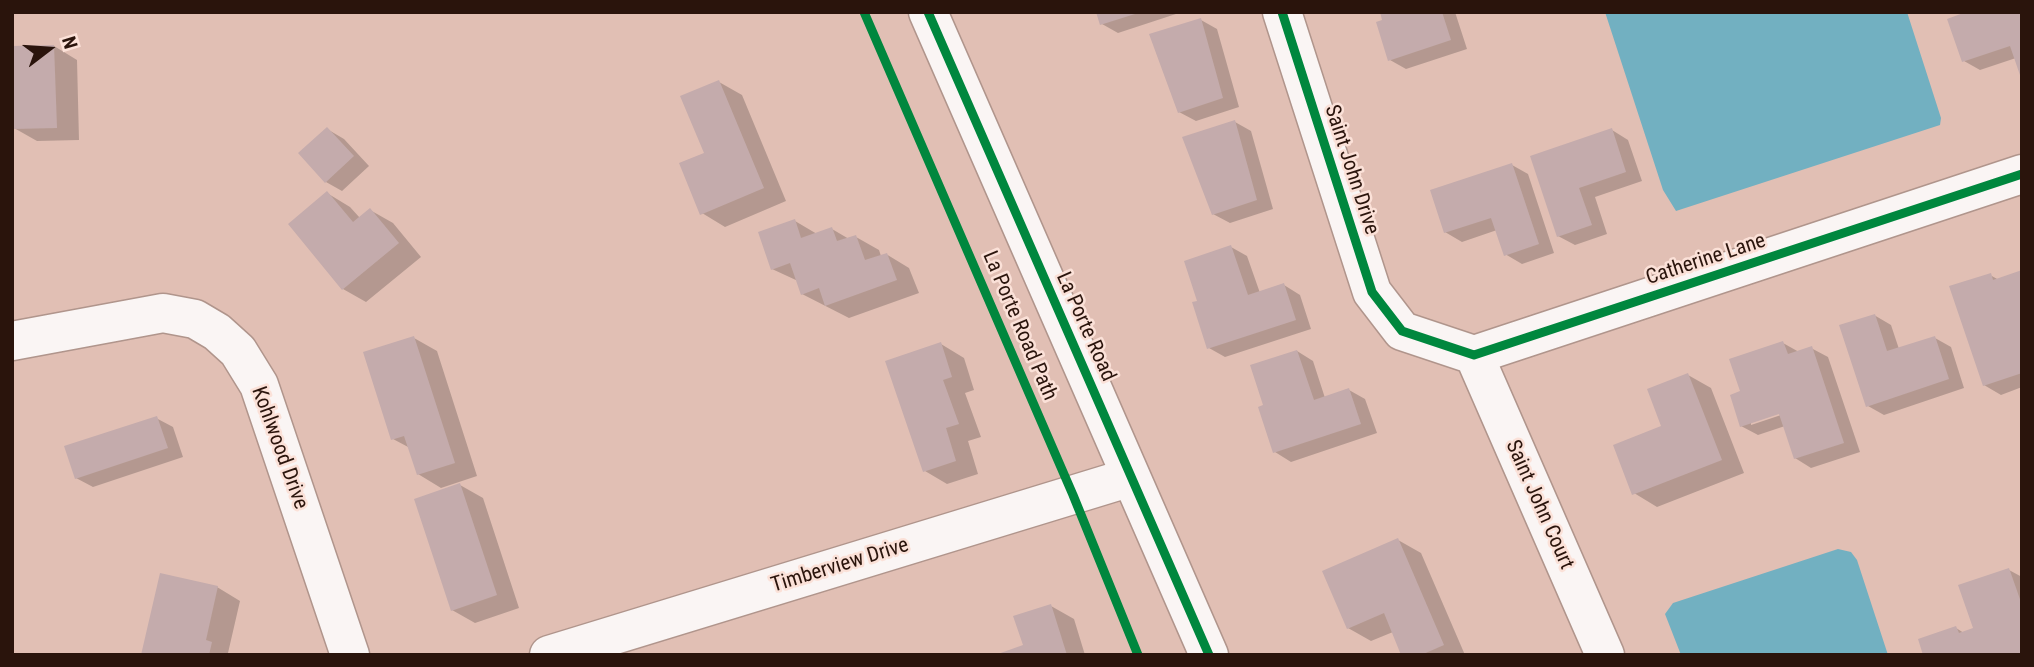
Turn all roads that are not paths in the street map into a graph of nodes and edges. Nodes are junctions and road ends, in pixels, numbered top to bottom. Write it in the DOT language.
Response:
graph roads {
  1 [pos="928,12"];
  2 [pos="1282,12"];
  3 [pos="2022,174"];
  4 [pos="12,341"];
  5 [pos="1474,355"];
  6 [pos="1131,477"];
  7 [pos="351,655"];
  8 [pos="549,655"];
  9 [pos="1209,655"];
  10 [pos="1605,655"];
  1 -- 6 [label="street, La Porte Road"];
  2 -- 5 [label="street, Saint John Drive"];
  3 -- 5 [label="street, Catherine Lane"];
  4 -- 7 [label="street, Kohlwood Drive"];
  5 -- 10 [label="street, Saint John Court"];
  6 -- 8 [label="street, Timberview Drive"];
  6 -- 9 [label="street, La Porte Road"];
}
